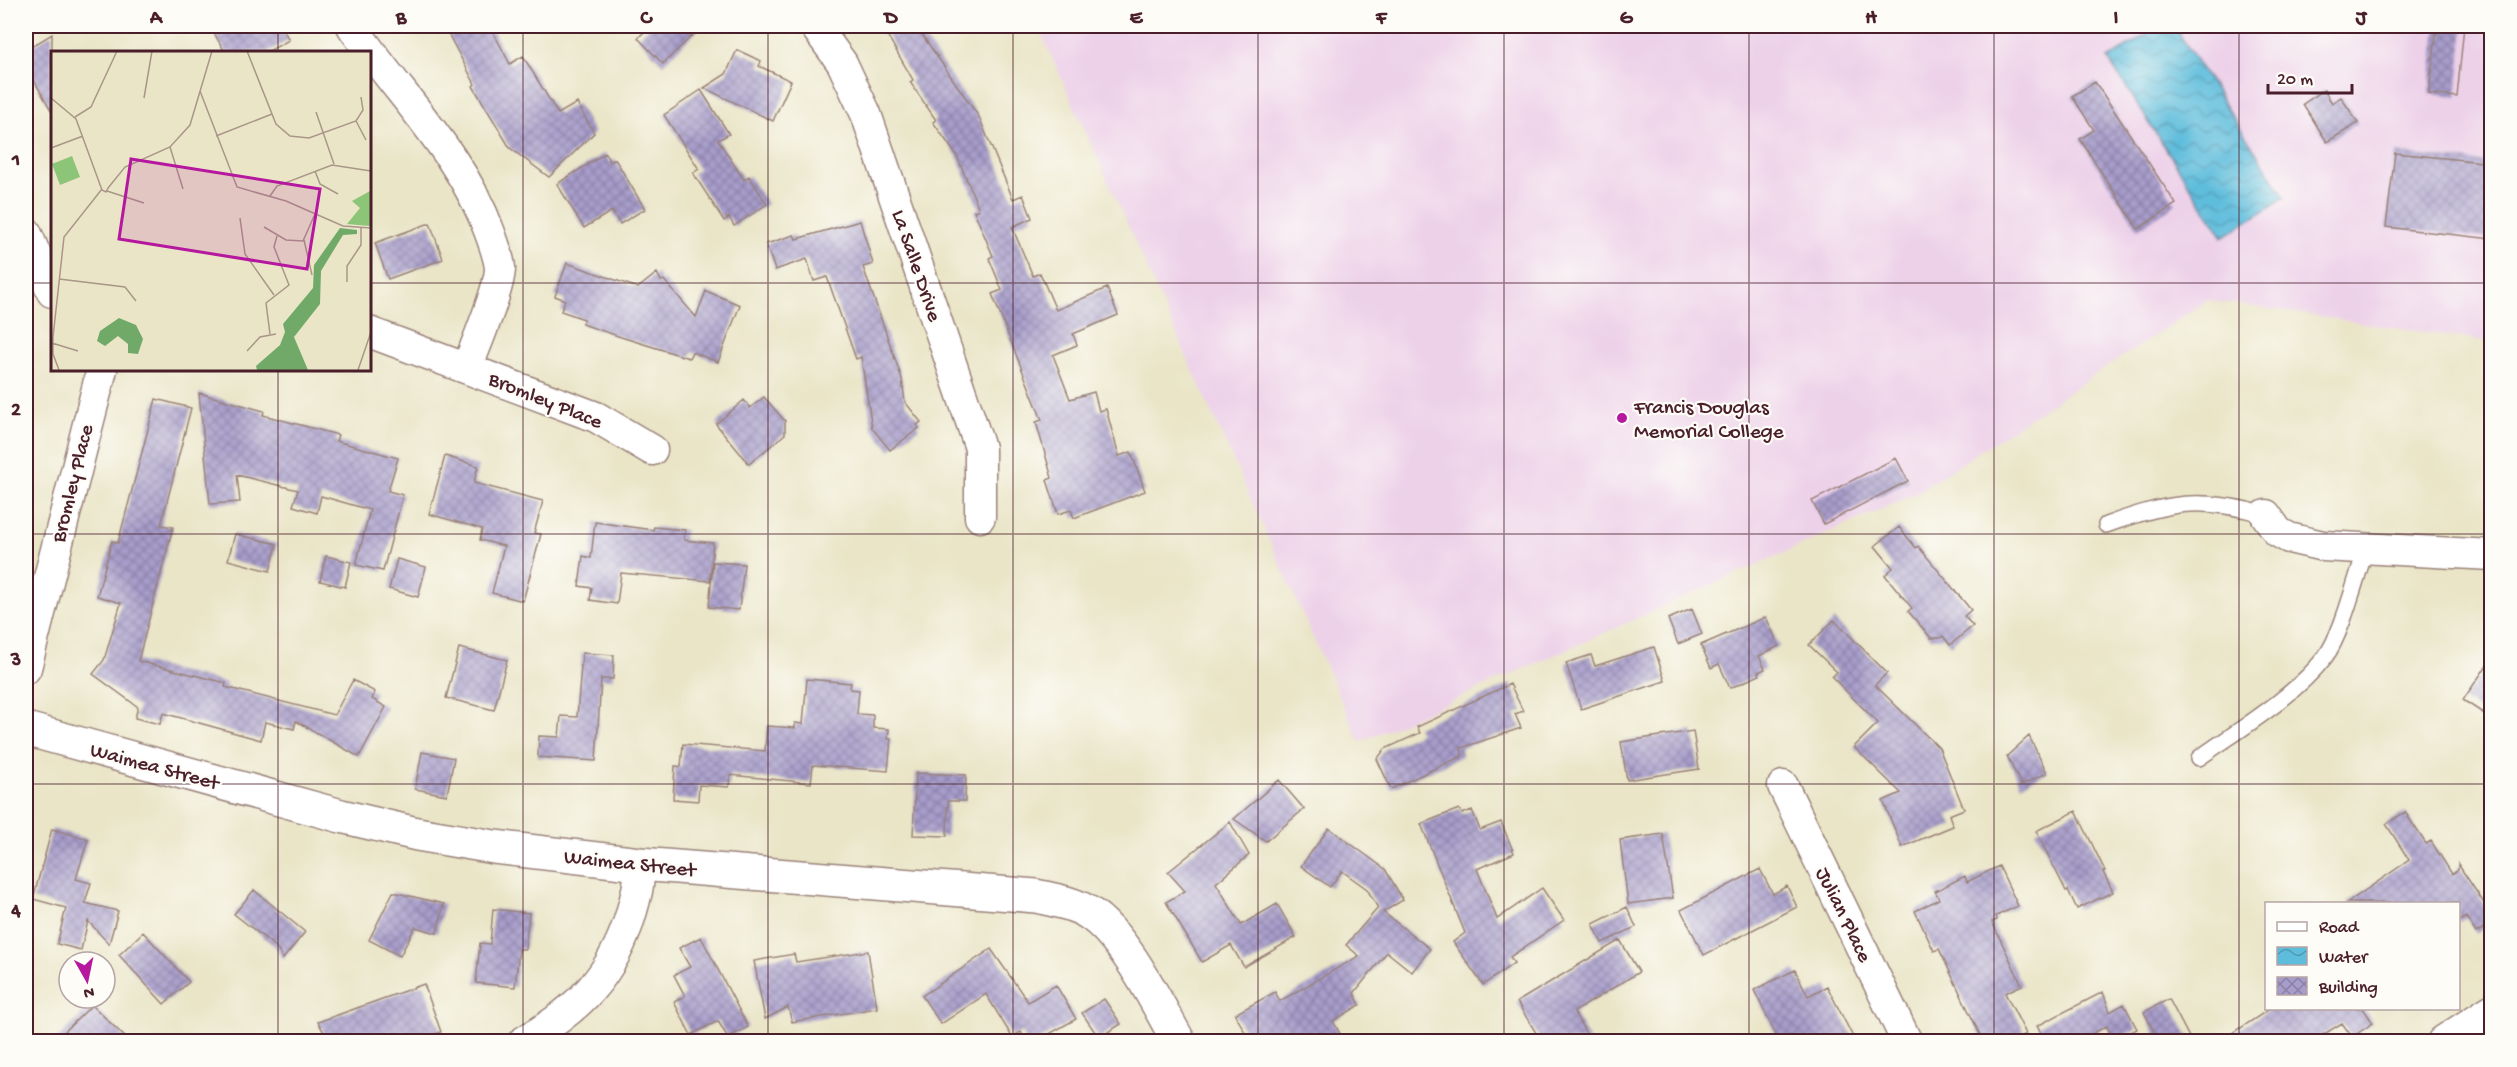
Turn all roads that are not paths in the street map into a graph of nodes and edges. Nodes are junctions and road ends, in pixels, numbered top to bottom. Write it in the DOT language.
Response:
graph roads {
  1 [pos="352,26"];
  2 [pos="815,26"];
  3 [pos="26,232"];
  4 [pos="51,290"];
  5 [pos="370,332"];
  6 [pos="467,368"];
  7 [pos="99,370"];
  8 [pos="652,450"];
  9 [pos="2266,515"];
  10 [pos="980,517"];
  11 [pos="2106,525"];
  12 [pos="2366,549"];
  13 [pos="2492,555"];
  14 [pos="26,668"];
  15 [pos="26,729"];
  16 [pos="2199,758"];
  17 [pos="1783,786"];
  18 [pos="640,864"];
  19 [pos="2492,1011"];
  20 [pos="524,1041"];
  21 [pos="1179,1041"];
  22 [pos="1907,1041"];
  23 [pos="2444,1041"];
  1 -- 6 [label="street"];
  2 -- 10 [label="street, La Salle Drive"];
  3 -- 4 [label="street"];
  5 -- 6 [label="street, Bromley Place"];
  6 -- 8 [label="street, Bromley Place"];
  7 -- 14 [label="street, Bromley Place"];
  9 -- 11 [label="lane"];
  9 -- 12 [label="street"];
  12 -- 13 [label="street"];
  12 -- 16 [label="lane"];
  15 -- 18 [label="main road, Waimea Street"];
  17 -- 22 [label="street, Julian Place"];
  18 -- 20 [label="street"];
  18 -- 21 [label="main road, Waimea Street"];
  19 -- 23 [label="main road"];
}
